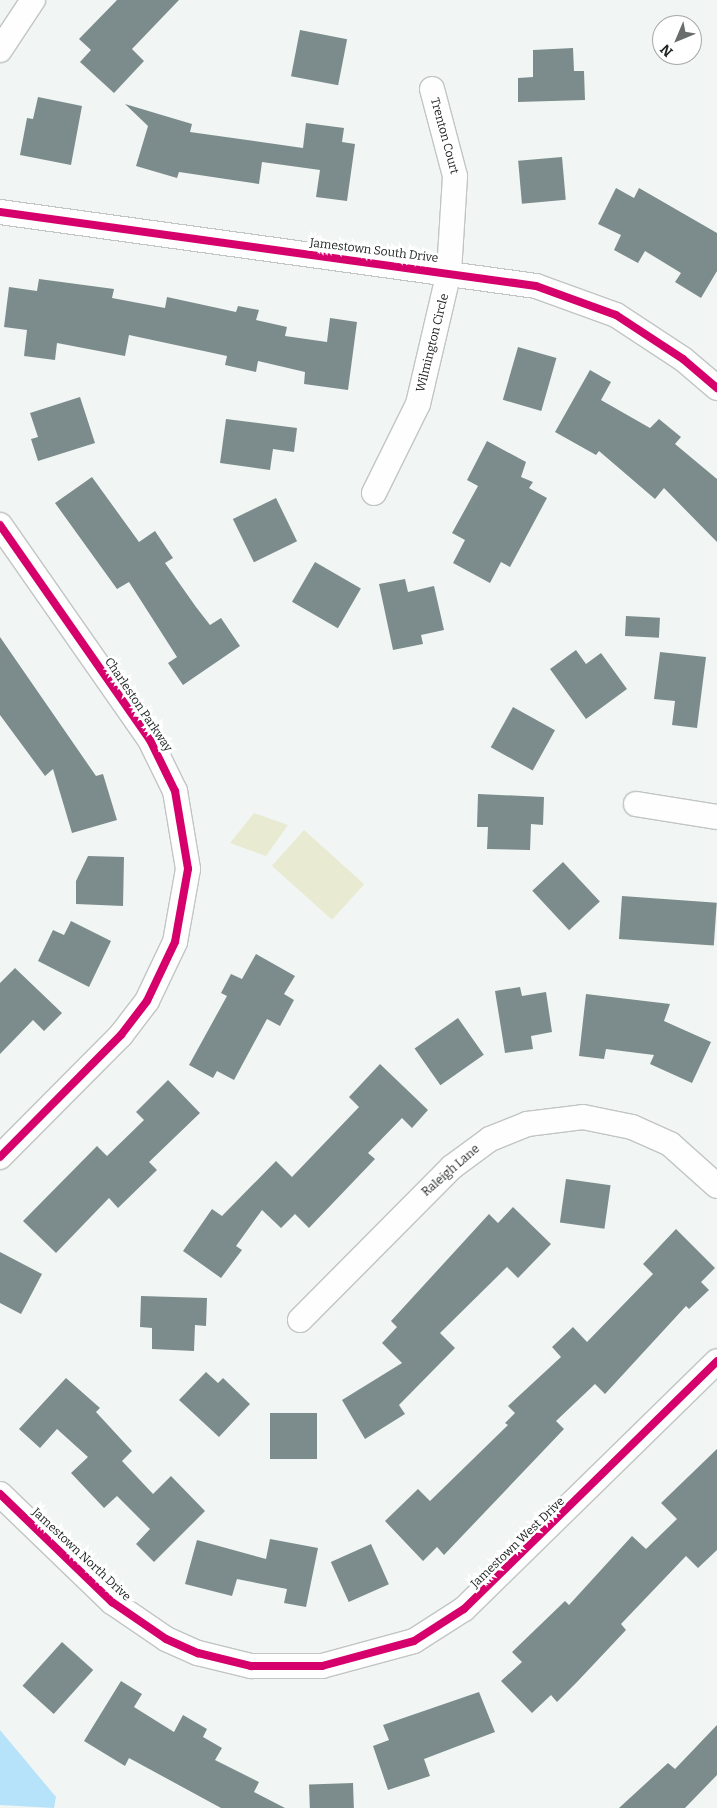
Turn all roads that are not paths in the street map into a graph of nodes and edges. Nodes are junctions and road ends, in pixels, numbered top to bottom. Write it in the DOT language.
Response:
graph roads {
  1 [pos="33,0"];
  2 [pos="0,50"];
  3 [pos="432,89"];
  4 [pos="0,212"];
  5 [pos="449,272"];
  6 [pos="717,388"];
  7 [pos="374,493"];
  8 [pos="0,525"];
  9 [pos="636,804"];
  10 [pos="717,817"];
  11 [pos="0,1157"];
  12 [pos="717,1186"];
  13 [pos="300,1320"];
  14 [pos="717,1361"];
  15 [pos="0,1494"];
  16 [pos="322,1666"];
  1 -- 2 [label="street"];
  3 -- 5 [label="street, Trenton Court"];
  4 -- 5 [label="street, Jamestown South Drive"];
  5 -- 6 [label="street, Jamestown South Drive"];
  5 -- 7 [label="street, Wilmington Circle"];
  8 -- 11 [label="street, Charleston Parkway"];
  9 -- 10 [label="street"];
  12 -- 13 [label="street, Raleigh Lane"];
  14 -- 16 [label="street, Jamestown West Drive"];
  15 -- 16 [label="street, Jamestown North Drive"];
}
